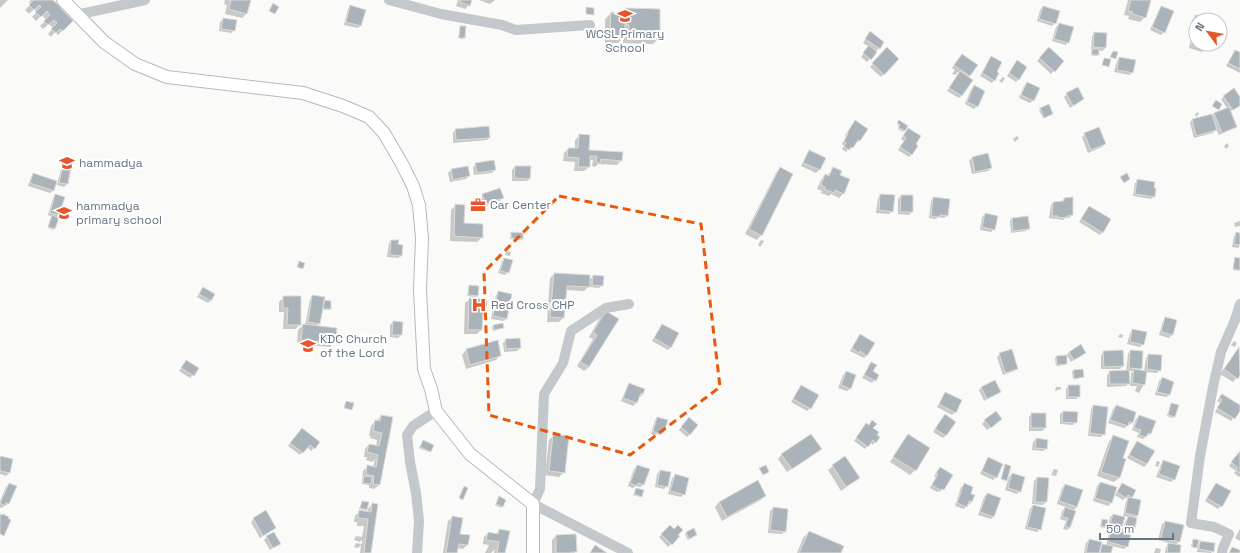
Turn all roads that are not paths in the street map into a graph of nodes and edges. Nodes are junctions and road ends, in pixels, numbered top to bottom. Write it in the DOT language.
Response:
graph roads {
  1 [pos="63,0"];
  2 [pos="145,0"];
  3 [pos="389,0"];
  4 [pos="76,15"];
  5 [pos="590,25"];
  6 [pos="628,304"];
  7 [pos="1240,304"];
  8 [pos="436,411"];
  9 [pos="533,504"];
  10 [pos="417,553"];
  11 [pos="532,553"];
  12 [pos="628,553"];
  13 [pos="1222,553"];
  1 -- 4 [label="main road"];
  2 -- 4 [label="street"];
  3 -- 5 [label="street"];
  4 -- 8 [label="main road"];
  6 -- 9 [label="street"];
  7 -- 13 [label="street"];
  8 -- 9 [label="main road"];
  8 -- 10 [label="street"];
  9 -- 11 [label="main road"];
  9 -- 12 [label="street"];
}
